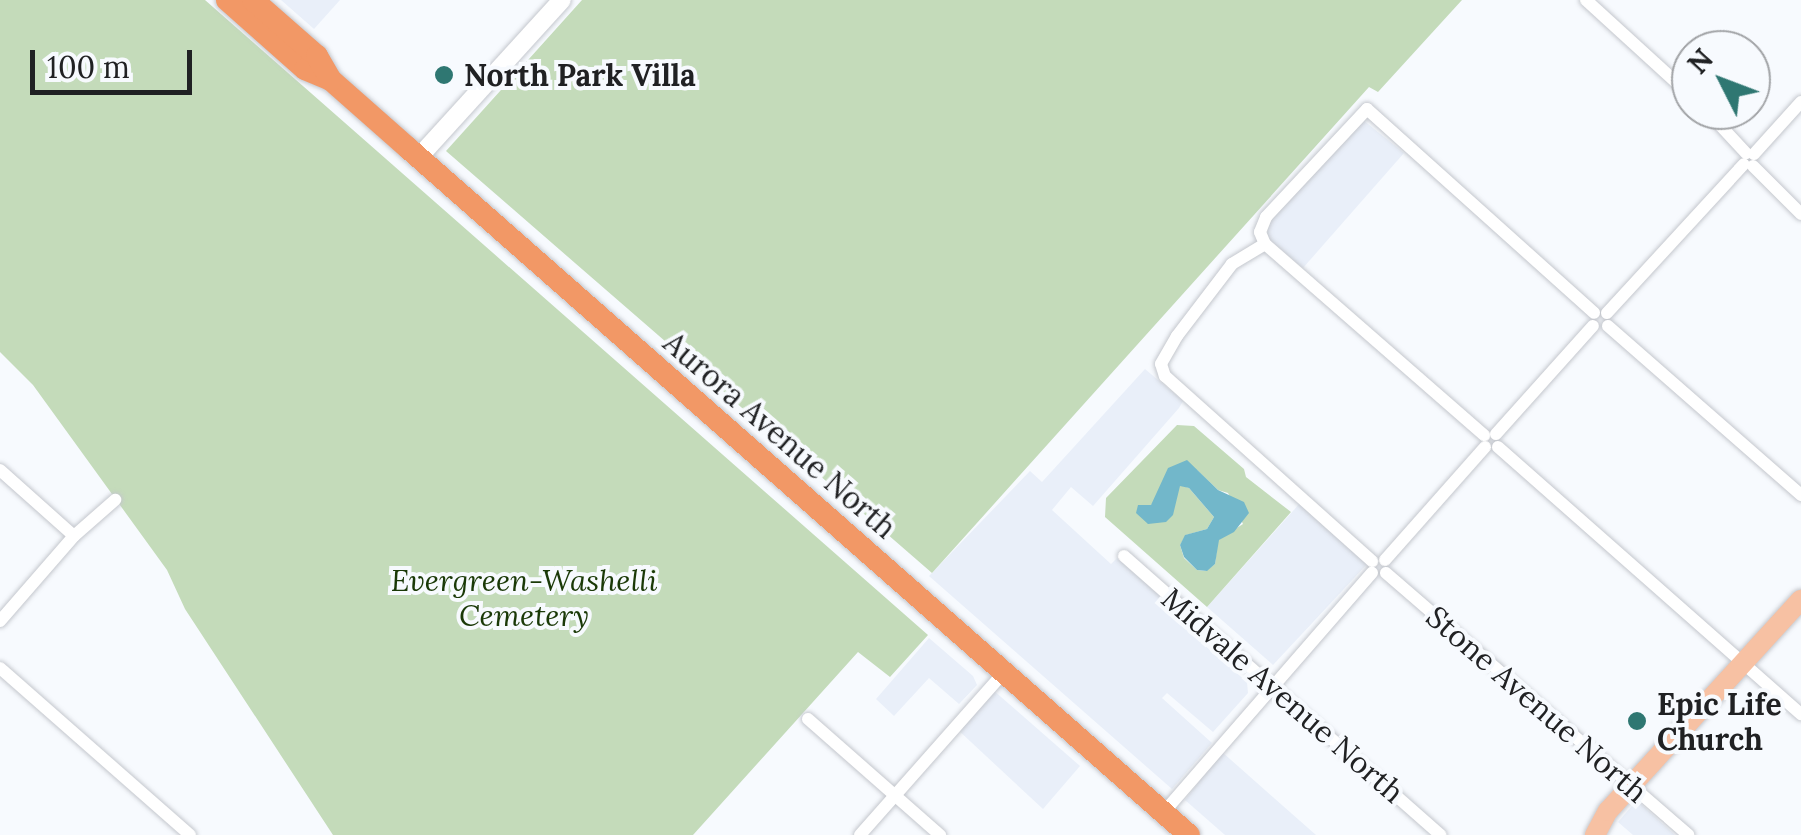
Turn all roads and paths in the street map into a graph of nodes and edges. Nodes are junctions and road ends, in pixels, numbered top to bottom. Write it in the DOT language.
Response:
graph roads {
  1 [pos="226,0"];
  2 [pos="253,0"];
  3 [pos="562,0"];
  4 [pos="1586,0"];
  5 [pos="1671,78"];
  6 [pos="331,80"];
  7 [pos="1801,102"];
  8 [pos="1724,130"];
  9 [pos="419,157"];
  10 [pos="1749,159"];
  11 [pos="1801,214"];
  12 [pos="1265,244"];
  13 [pos="1601,319"];
  14 [pos="1491,441"];
  15 [pos="0,470"];
  16 [pos="1801,495"];
  17 [pos="115,500"];
  18 [pos="74,536"];
  19 [pos="1124,556"];
  20 [pos="1379,567"];
  21 [pos="1801,600"];
  22 [pos="0,621"];
  23 [pos="1743,663"];
  24 [pos="0,668"];
  25 [pos="1006,670"];
  26 [pos="1272,685"];
  27 [pos="1801,714"];
  28 [pos="808,719"];
  29 [pos="1632,786"];
  30 [pos="895,796"];
  31 [pos="1164,812"];
  32 [pos="1608,812"];
  33 [pos="190,835"];
  34 [pos="860,835"];
  35 [pos="940,835"];
  36 [pos="1189,835"];
  37 [pos="1441,835"];
  38 [pos="1577,835"];
  39 [pos="1595,835"];
  40 [pos="1688,835"];
  1 -- 6 [label="highway, Aurora Avenue North"];
  2 -- 6 [label="highway, Aurora Avenue North"];
  3 -- 9 [label="street"];
  4 -- 5 [label="street"];
  6 -- 9 [label="highway, Aurora Avenue North"];
  7 -- 10 [label="street"];
  8 -- 10 [label="street"];
  9 -- 25 [label="highway, Aurora Avenue North"];
  10 -- 11 [label="street"];
  10 -- 13 [label="street"];
  12 -- 13 [label="street"];
  12 -- 14 [label="street"];
  12 -- 20 [label="street, Stone Avenue North"];
  13 -- 14 [label="street"];
  13 -- 16 [label="street"];
  14 -- 20 [label="street"];
  14 -- 23 [label="street"];
  15 -- 18 [label="street"];
  17 -- 18 [label="street"];
  18 -- 22 [label="street"];
  19 -- 26 [label="street, Midvale Avenue North"];
  20 -- 26 [label="street"];
  20 -- 29 [label="street, Stone Avenue North"];
  21 -- 23 [label="main road"];
  23 -- 27 [label="street"];
  23 -- 29 [label="main road"];
  24 -- 33 [label="street"];
  25 -- 30 [label="street"];
  25 -- 31 [label="highway, Aurora Avenue North"];
  26 -- 31 [label="street"];
  26 -- 37 [label="street, Midvale Avenue North"];
  28 -- 30 [label="street"];
  29 -- 32 [label="main road"];
  29 -- 40 [label="street, Stone Avenue North"];
  30 -- 34 [label="street"];
  30 -- 35 [label="street"];
  31 -- 36 [label="highway, Aurora Avenue North"];
  32 -- 38 [label="main road"];
  32 -- 39 [label="main road"];
}
